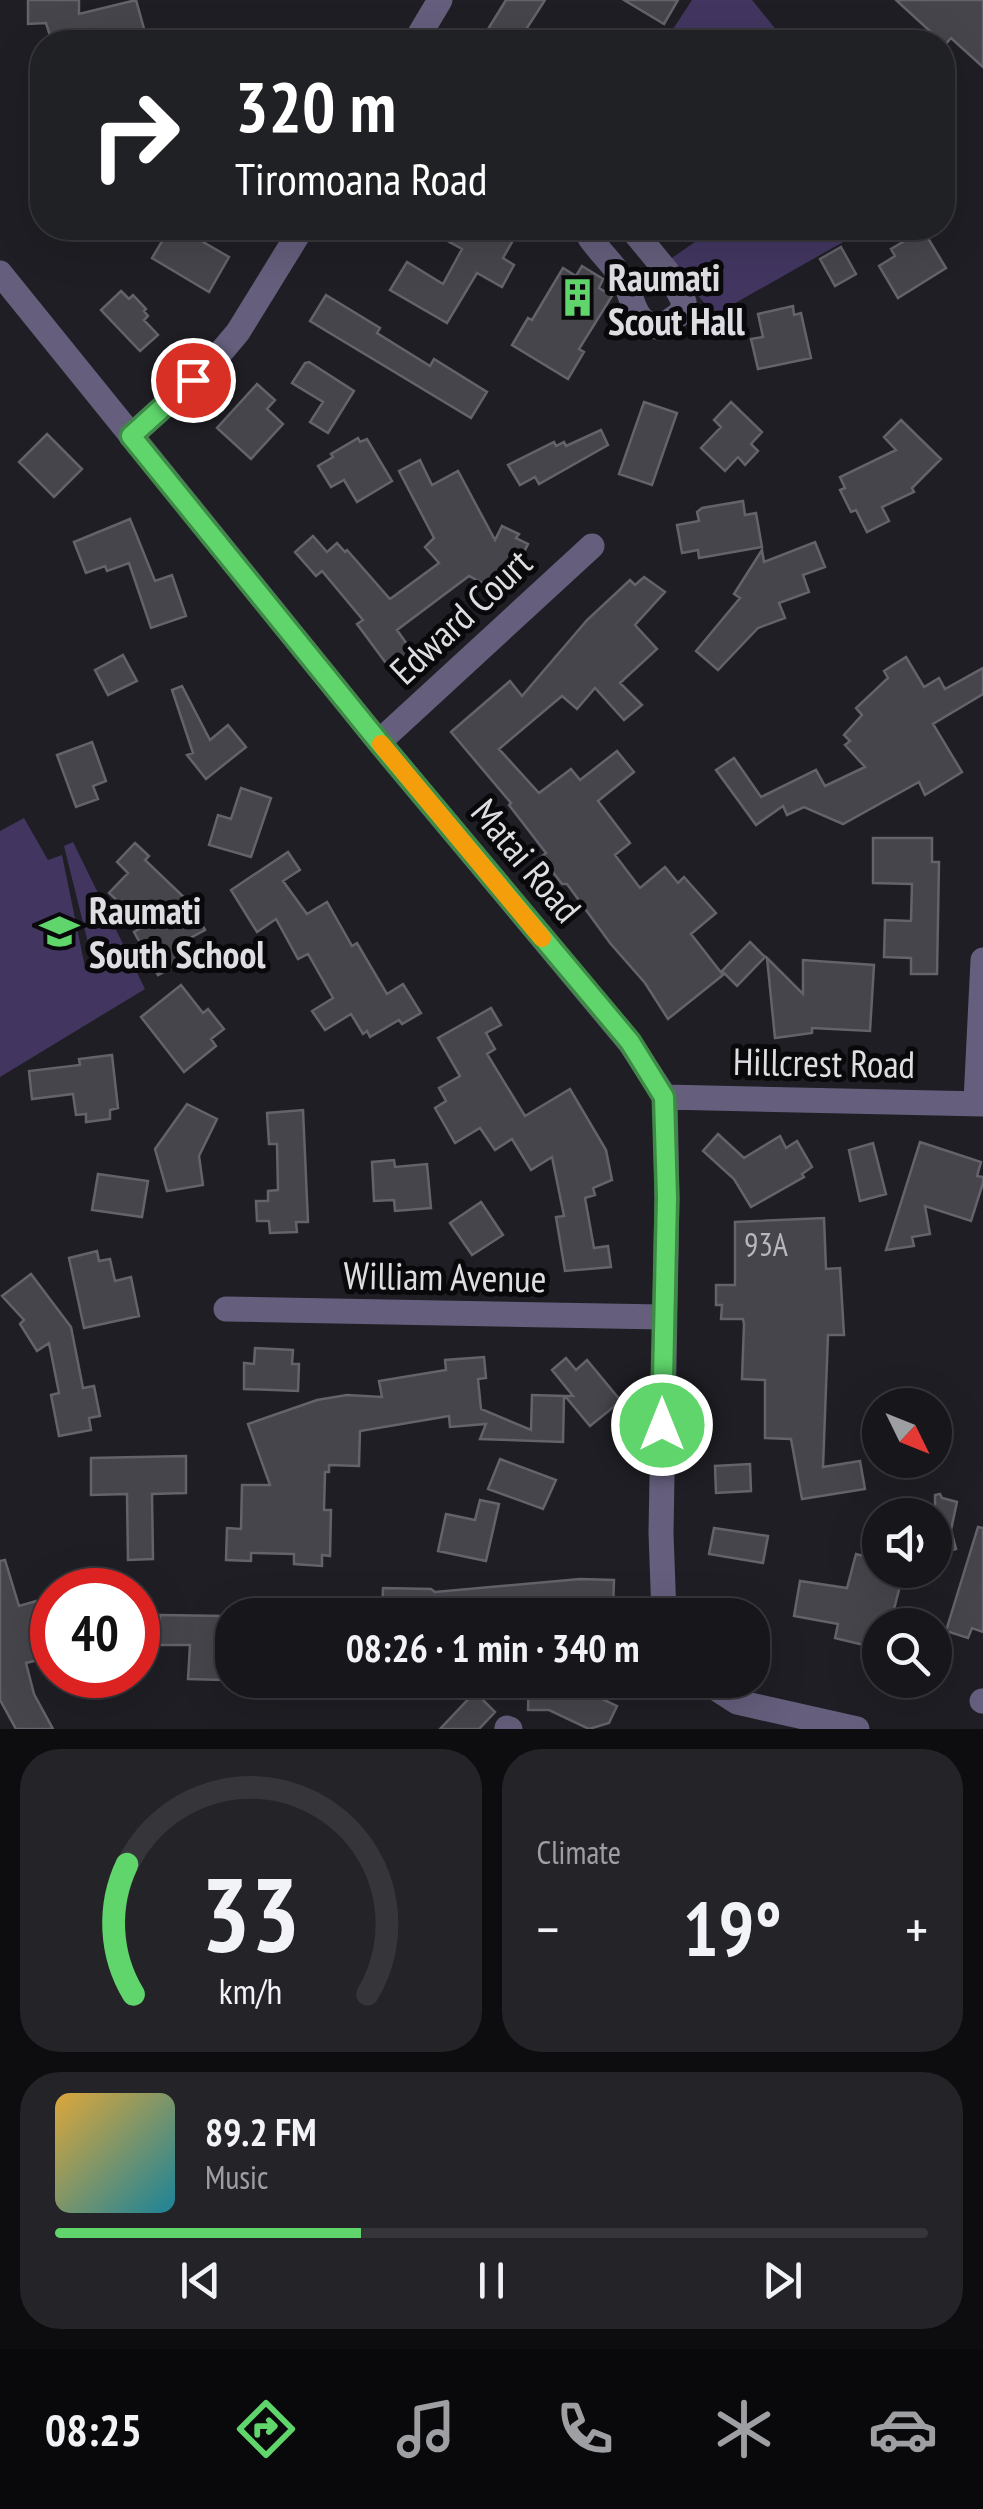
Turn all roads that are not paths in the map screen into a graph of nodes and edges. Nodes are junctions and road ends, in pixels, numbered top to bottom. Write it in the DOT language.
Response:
graph roads {
  1 [pos="440,0"];
  2 [pos="422,30"];
  3 [pos="295,240"];
  4 [pos="592,240"];
  5 [pos="640,240"];
  6 [pos="0,273"];
  7 [pos="131,436"];
  8 [pos="592,546"];
  9 [pos="379,742"];
  10 [pos="983,960"];
  11 [pos="664,1097"];
  12 [pos="979,1102"];
  13 [pos="226,1310"];
  14 [pos="663,1317"];
  15 [pos="663,1598"];
  16 [pos="732,1698"];
  17 [pos="857,1729"];
  1 -- 2 [label="street"];
  3 -- 7 [label="street"];
  4 -- 5 [label="street"];
  6 -- 7 [label="street, Matai Road"];
  7 -- 9 [label="street, Matai Road"];
  8 -- 9 [label="street, Edward Court"];
  9 -- 11 [label="street, Matai Road"];
  10 -- 12 [label="street"];
  11 -- 12 [label="street, Hillcrest Road"];
  11 -- 14 [label="street"];
  13 -- 14 [label="street, William Avenue"];
  14 -- 15 [label="street"];
  16 -- 17 [label="street"];
}
